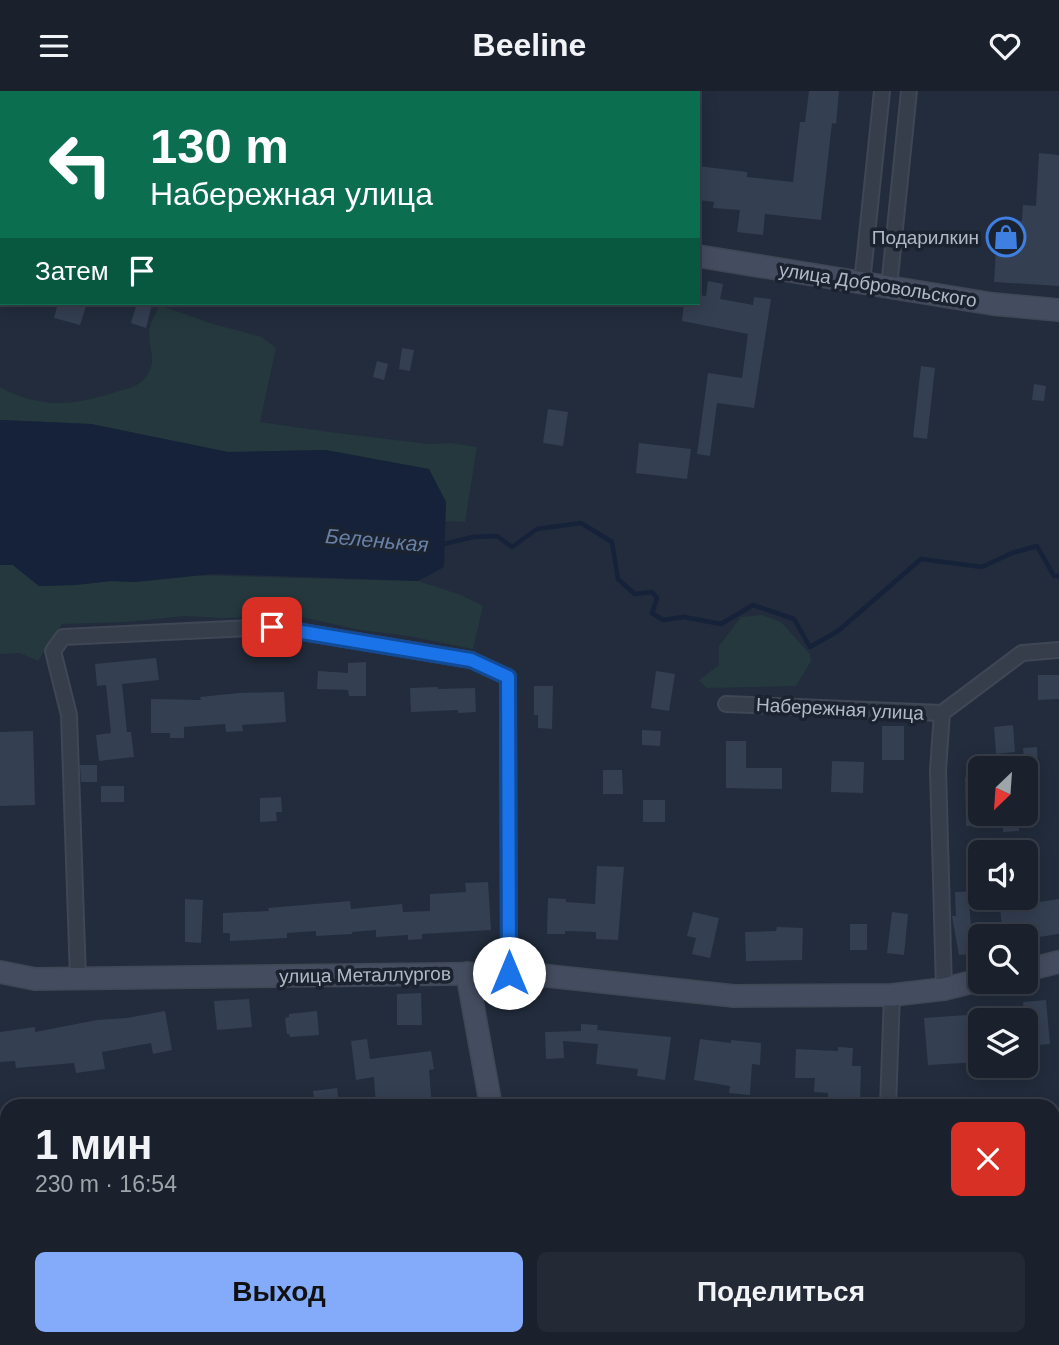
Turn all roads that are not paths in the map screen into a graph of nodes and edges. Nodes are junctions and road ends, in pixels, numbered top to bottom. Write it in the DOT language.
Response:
graph roads {
  1 [pos="882,91"];
  2 [pos="909,91"];
  3 [pos="700,256"];
  4 [pos="862,283"];
  5 [pos="889,287"];
  6 [pos="1059,310"];
  7 [pos="1059,650"];
  8 [pos="726,703"];
  9 [pos="942,713"];
  10 [pos="1059,962"];
  11 [pos="1038,967"];
  12 [pos="0,972"];
  13 [pos="467,973"];
  14 [pos="509,973"];
  15 [pos="78,978"];
  16 [pos="968,983"];
  17 [pos="944,989"];
  18 [pos="892,995"];
  19 [pos="490,1099"];
  20 [pos="888,1099"];
  1 -- 4 [label="street"];
  2 -- 5 [label="street"];
  3 -- 4 [label="main road, улица Добровольского"];
  4 -- 5 [label="main road, улица Добровольского"];
  5 -- 6 [label="main road, улица Добровольского"];
  7 -- 9 [label="street, Набережная улица"];
  8 -- 9 [label="street, Набережная улица"];
  9 -- 17 [label="street"];
  10 -- 11 [label="main road"];
  12 -- 15 [label="main road, улица Металлургов"];
  13 -- 14 [label="main road, улица Металлургов"];
  13 -- 15 [label="main road, улица Металлургов"];
  13 -- 19 [label="main road"];
  14 -- 15 [label="street"];
  14 -- 18 [label="main road, улица Металлургов"];
  16 -- 17 [label="main road, улица Металлургов"];
  17 -- 18 [label="main road, улица Металлургов"];
  18 -- 20 [label="street"];
}
